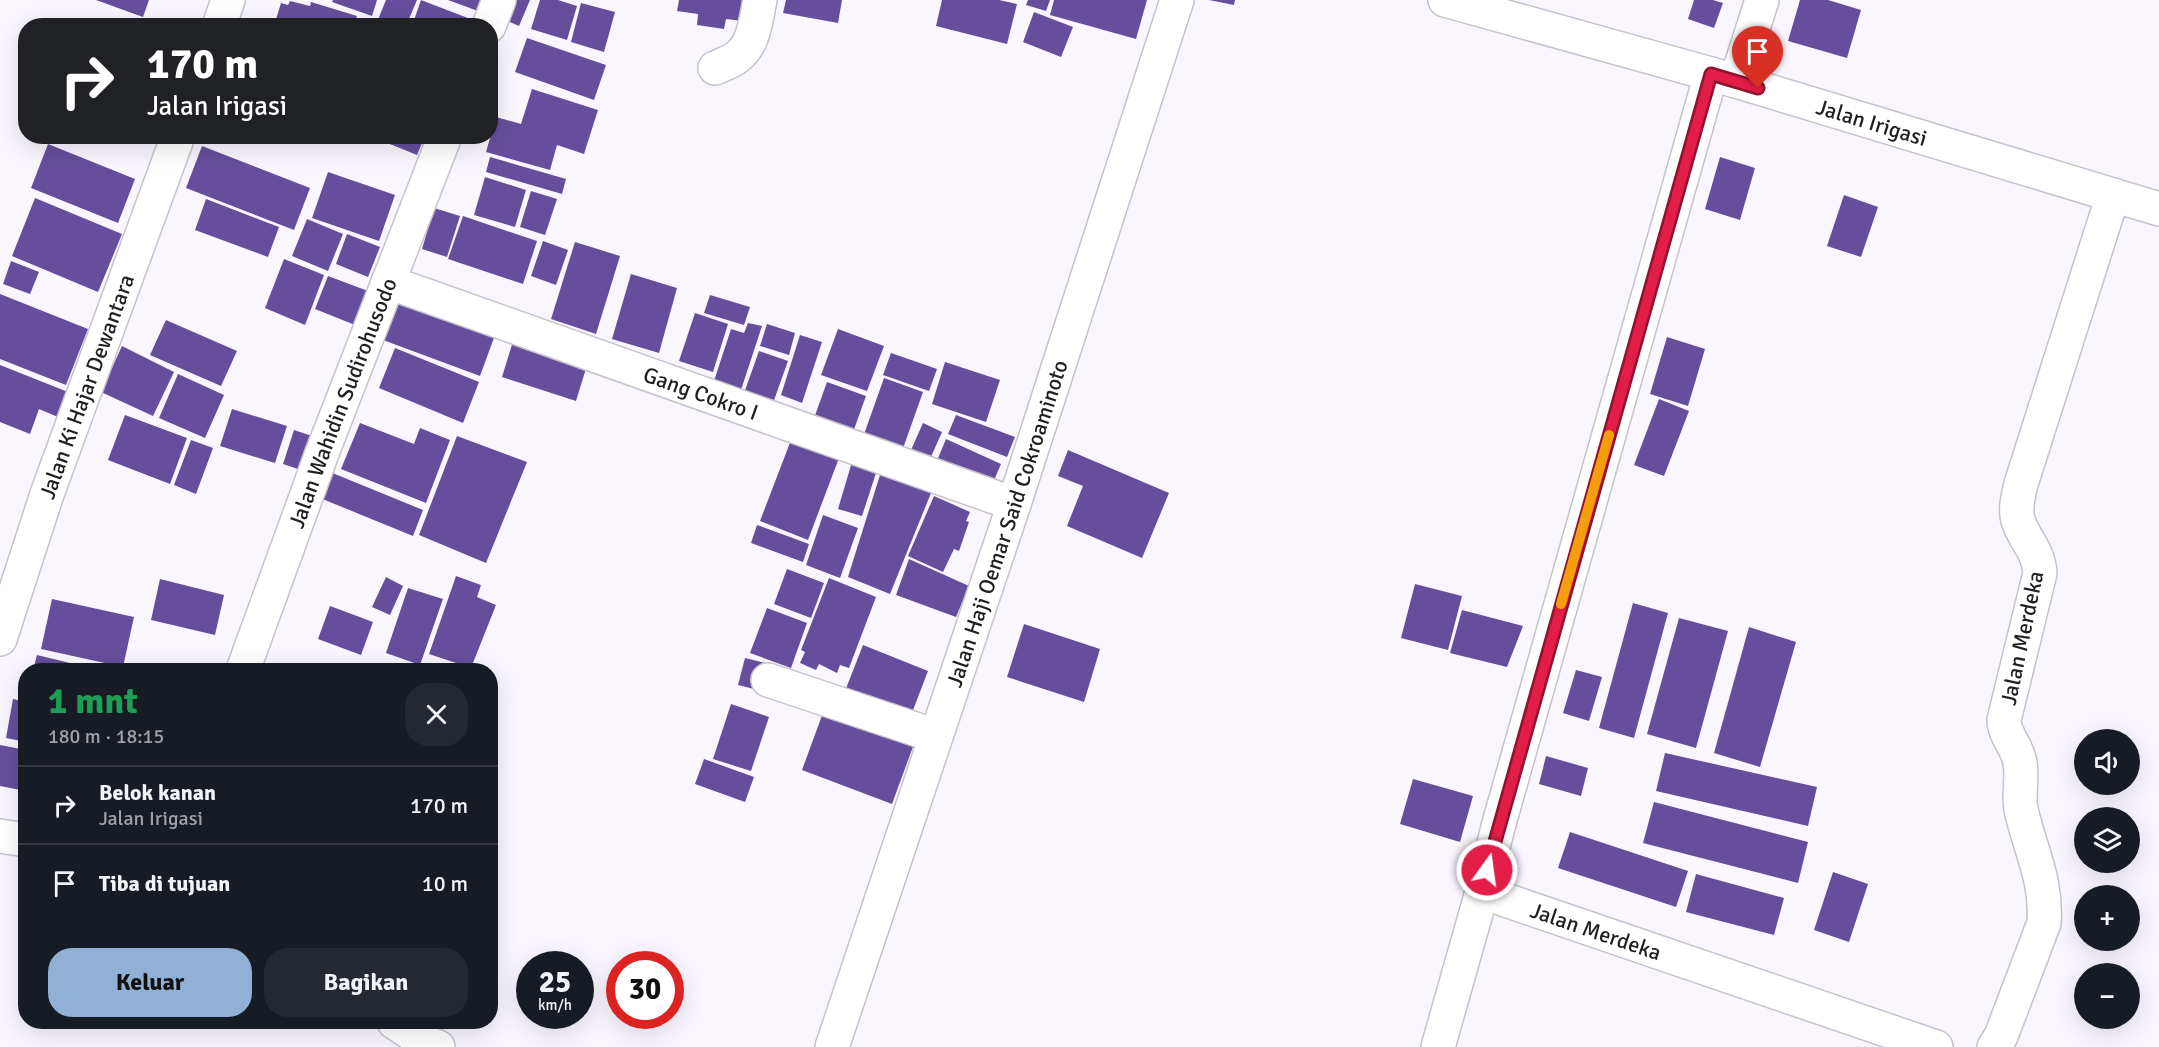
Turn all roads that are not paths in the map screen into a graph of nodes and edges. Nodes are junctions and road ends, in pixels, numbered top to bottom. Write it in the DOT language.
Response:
graph roads {
  1 [pos="228,0"];
  2 [pos="499,0"];
  3 [pos="760,0"];
  4 [pos="1178,0"];
  5 [pos="1762,0"];
  6 [pos="1466,3"];
  7 [pos="222,18"];
  8 [pos="492,18"];
  9 [pos="715,68"];
  10 [pos="1723,77"];
  11 [pos="175,144"];
  12 [pos="442,144"];
  13 [pos="2113,195"];
  14 [pos="2159,209"];
  15 [pos="388,282"];
  16 [pos="1014,504"];
  17 [pos="0,639"];
  18 [pos="246,663"];
  19 [pos="768,680"];
  20 [pos="936,736"];
  21 [pos="0,836"];
  22 [pos="18,839"];
  23 [pos="1482,892"];
  24 [pos="404,1029"];
  25 [pos="438,1047"];
  26 [pos="832,1047"];
  27 [pos="1438,1047"];
  28 [pos="1936,1047"];
  29 [pos="1994,1047"];
  1 -- 7 [label="street"];
  2 -- 8 [label="street"];
  3 -- 9 [label="street"];
  4 -- 16 [label="street, Jalan Haji Oemar Said Cokroaminoto"];
  5 -- 10 [label="street"];
  6 -- 10 [label="street, Jalan Irigasi"];
  10 -- 13 [label="street, Jalan Irigasi"];
  10 -- 23 [label="street"];
  11 -- 17 [label="street, Jalan Ki Hajar Dewantara"];
  12 -- 15 [label="street, Jalan Wahidin Sudirohusodo"];
  13 -- 14 [label="street, Jalan Irigasi"];
  13 -- 29 [label="street, Jalan Merdeka"];
  15 -- 16 [label="street, Gang Cokro I"];
  15 -- 18 [label="street, Jalan Wahidin Sudirohusodo"];
  16 -- 20 [label="street, Jalan Haji Oemar Said Cokroaminoto"];
  19 -- 20 [label="street"];
  20 -- 26 [label="street, Jalan Haji Oemar Said Cokroaminoto"];
  21 -- 22 [label="street"];
  23 -- 27 [label="street"];
  23 -- 28 [label="street, Jalan Merdeka"];
  24 -- 25 [label="street"];
}
